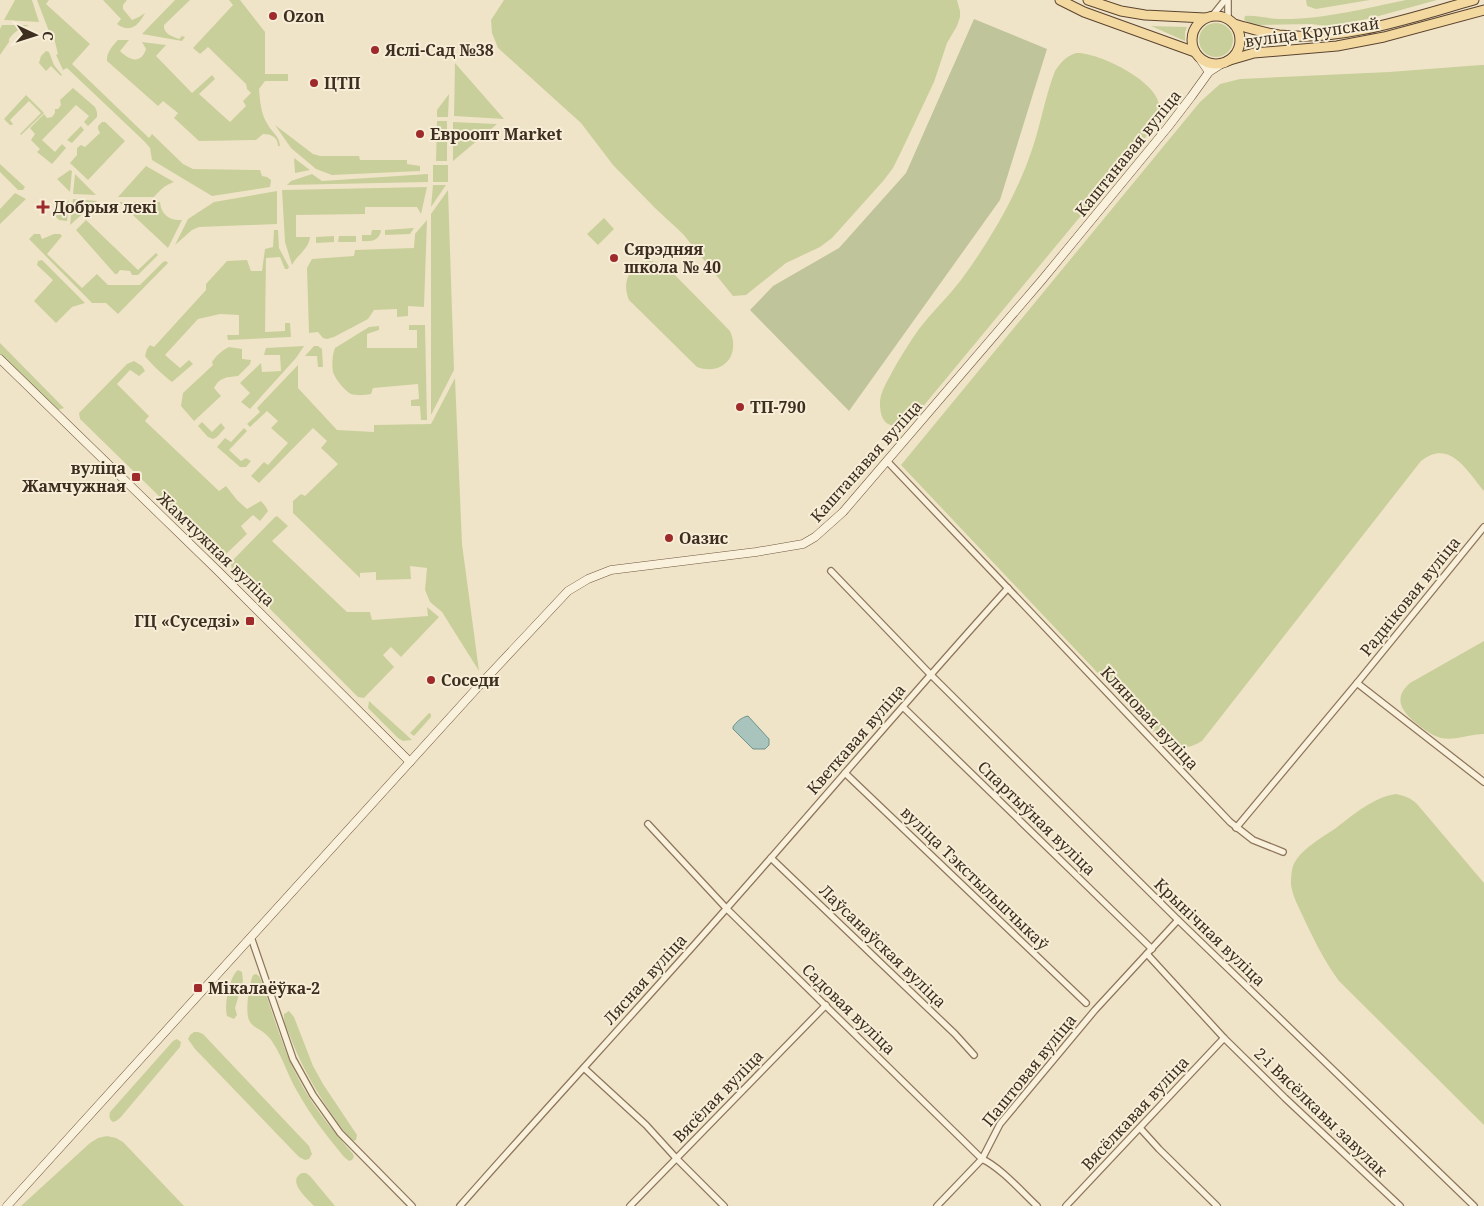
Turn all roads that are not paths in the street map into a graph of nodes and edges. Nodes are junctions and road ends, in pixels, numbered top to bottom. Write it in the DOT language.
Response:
graph roads {
  1 [pos="1060,0"];
  2 [pos="1088,0"];
  3 [pos="1227,0"];
  4 [pos="1474,0"];
  5 [pos="1484,10"];
  6 [pos="1209,17"];
  7 [pos="1231,21"];
  8 [pos="1197,56"];
  9 [pos="1226,62"];
  10 [pos="1209,72"];
  11 [pos="0,359"];
  12 [pos="887,461"];
  13 [pos="1484,527"];
  14 [pos="831,571"];
  15 [pos="1008,588"];
  16 [pos="930,674"];
  17 [pos="1357,683"];
  18 [pos="903,707"];
  19 [pos="410,762"];
  20 [pos="845,773"];
  21 [pos="1484,782"];
  22 [pos="648,824"];
  23 [pos="1236,828"];
  24 [pos="1282,852"];
  25 [pos="771,858"];
  26 [pos="727,909"];
  27 [pos="1178,920"];
  28 [pos="251,937"];
  29 [pos="1152,949"];
  30 [pos="1147,954"];
  31 [pos="1086,1003"];
  32 [pos="826,1005"];
  33 [pos="1224,1038"];
  34 [pos="974,1055"];
  35 [pos="584,1068"];
  36 [pos="1140,1128"];
  37 [pos="676,1158"];
  38 [pos="982,1158"];
  39 [pos="7,1206"];
  40 [pos="412,1206"];
  41 [pos="460,1206"];
  42 [pos="630,1206"];
  43 [pos="724,1206"];
  44 [pos="937,1206"];
  45 [pos="1037,1206"];
  46 [pos="1066,1206"];
  47 [pos="1217,1206"];
  48 [pos="1400,1206"];
  49 [pos="1474,1206"];
  1 -- 8 [label="main road"];
  2 -- 6 [label="main road"];
  3 -- 6 [label="street"];
  3 -- 7 [label="street"];
  4 -- 7 [label="main road, вуліца Крупскай"];
  5 -- 9 [label="main road, вуліца Крупскай"];
  6 -- 7 [label="main road"];
  6 -- 8 [label="main road"];
  7 -- 9 [label="main road"];
  8 -- 9 [label="main road"];
  8 -- 10 [label="main road"];
  9 -- 10 [label="main road"];
  10 -- 12 [label="main road, Каштанавая вуліца"];
  11 -- 19 [label="main road, Жамчужная вуліца"];
  12 -- 15 [label="street, Кляновая вуліца"];
  12 -- 19 [label="main road, Каштанавая вуліца"];
  13 -- 17 [label="street, Радніковая вуліца"];
  14 -- 16 [label="street, Крынічная вуліца"];
  15 -- 16 [label="street, Кветкавая вуліца"];
  15 -- 23 [label="street, Кляновая вуліца"];
  16 -- 18 [label="street, Кветкавая вуліца"];
  16 -- 27 [label="street, Крынічная вуліца"];
  17 -- 21 [label="street"];
  17 -- 23 [label="street, Радніковая вуліца"];
  18 -- 20 [label="street, Кветкавая вуліца"];
  18 -- 29 [label="street, Спартыўная вуліца"];
  19 -- 28 [label="main road, Каштанавая вуліца"];
  20 -- 25 [label="street, Кветкавая вуліца"];
  20 -- 31 [label="street, вуліца Тэкстыльшчыкаў"];
  22 -- 26 [label="street, Садовая вуліца"];
  23 -- 24 [label="street, Кляновая вуліца"];
  25 -- 26 [label="street, Кветкавая вуліца"];
  25 -- 34 [label="street, Лаўсанаўская вуліца"];
  26 -- 32 [label="street, Садовая вуліца"];
  26 -- 35 [label="street, Лясная вуліца"];
  27 -- 29 [label="street, Паштовая вуліца"];
  27 -- 49 [label="street, Крынічная вуліца"];
  28 -- 39 [label="main road, Каштанавая вуліца"];
  28 -- 40 [label="street"];
  29 -- 30 [label="street, Паштовая вуліца"];
  30 -- 33 [label="street"];
  30 -- 38 [label="street, Паштовая вуліца"];
  32 -- 37 [label="street, Вясёлая вуліца"];
  32 -- 38 [label="street, Садовая вуліца"];
  33 -- 36 [label="street, Вясёлкавая вуліца"];
  33 -- 48 [label="street, 2-і Вясёлкавы завулак"];
  35 -- 37 [label="street"];
  35 -- 41 [label="street, Лясная вуліца"];
  36 -- 46 [label="street, Вясёлкавая вуліца"];
  36 -- 47 [label="street"];
  37 -- 42 [label="street, Вясёлая вуліца"];
  37 -- 43 [label="street"];
  38 -- 44 [label="street, Паштовая вуліца"];
  38 -- 45 [label="street, Садовая вуліца"];
}
